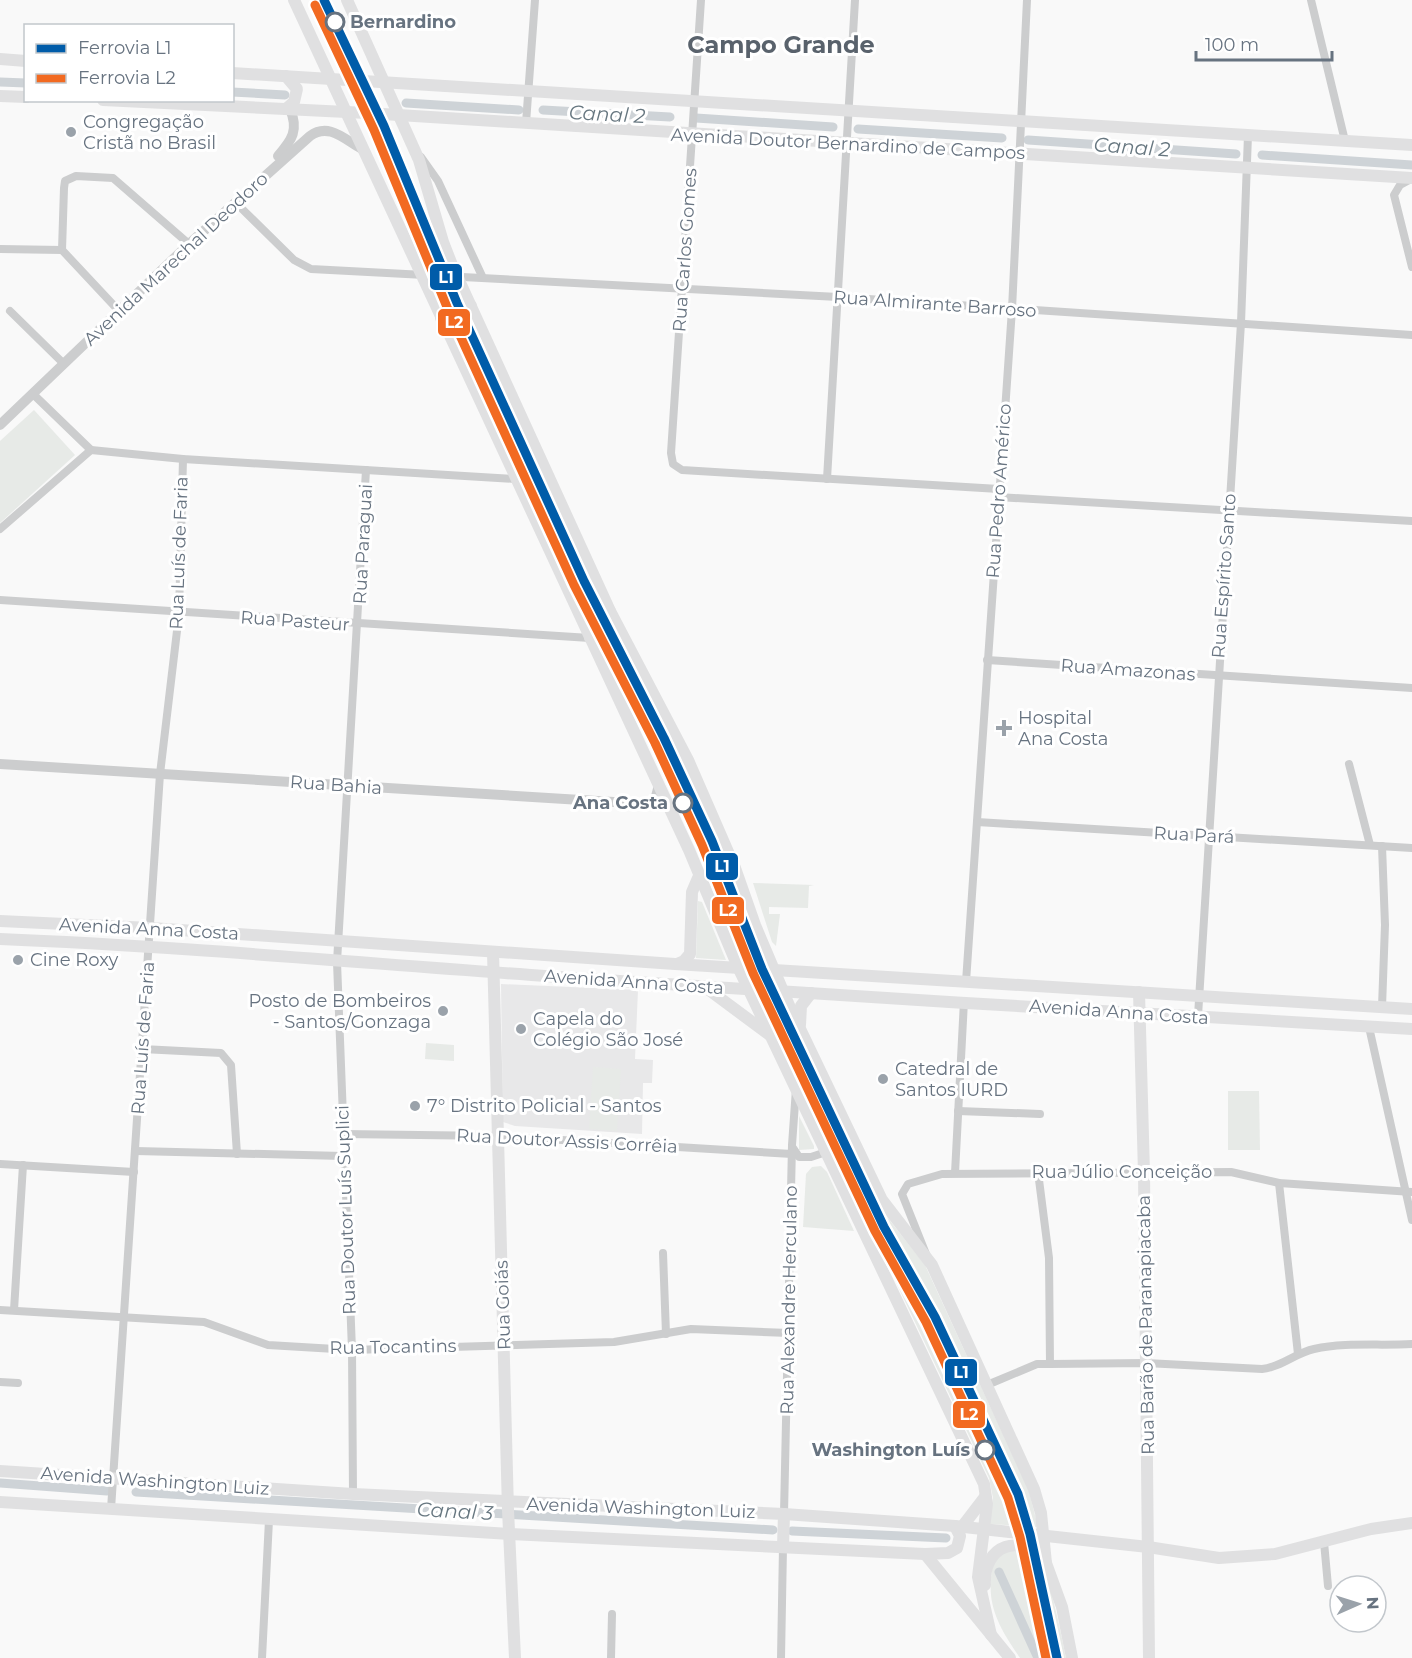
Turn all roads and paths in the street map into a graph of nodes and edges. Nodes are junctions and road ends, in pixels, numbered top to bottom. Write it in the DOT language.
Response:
graph roads {
  1 [pos="294,0"];
  2 [pos="347,0"];
  3 [pos="535,0"];
  4 [pos="701,0"];
  5 [pos="855,0"];
  6 [pos="1027,0"];
  7 [pos="1311,0"];
  8 [pos="0,59"];
  9 [pos="24,61"];
  10 [pos="234,73"];
  11 [pos="286,76"];
  12 [pos="330,79"];
  13 [pos="384,82"];
  14 [pos="526,91"];
  15 [pos="0,96"];
  16 [pos="24,97"];
  17 [pos="695,101"];
  18 [pos="144,102"];
  19 [pos="288,109"];
  20 [pos="345,111"];
  21 [pos="848,111"];
  22 [pos="399,115"];
  23 [pos="1022,121"];
  24 [pos="526,123"];
  25 [pos="693,135"];
  26 [pos="1248,135"];
  27 [pos="1345,141"];
  28 [pos="846,144"];
  29 [pos="414,145"];
  30 [pos="1412,145"];
  31 [pos="362,149"];
  32 [pos="1020,154"];
  33 [pos="1249,167"];
  34 [pos="1412,178"];
  35 [pos="257,182"];
  36 [pos="236,203"];
  37 [pos="189,244"];
  38 [pos="0,249"];
  39 [pos="62,250"];
  40 [pos="1412,267"];
  41 [pos="420,274"];
  42 [pos="457,276"];
  43 [pos="482,276"];
  44 [pos="683,291"];
  45 [pos="838,297"];
  46 [pos="471,306"];
  47 [pos="1012,309"];
  48 [pos="10,311"];
  49 [pos="120,312"];
  50 [pos="441,318"];
  51 [pos="1241,323"];
  52 [pos="1412,335"];
  53 [pos="64,364"];
  54 [pos="33,394"];
  55 [pos="0,425"];
  56 [pos="91,450"];
  57 [pos="183,459"];
  58 [pos="366,470"];
  59 [pos="827,478"];
  60 [pos="516,479"];
  61 [pos="998,493"];
  62 [pos="1229,510"];
  63 [pos="1412,521"];
  64 [pos="0,529"];
  65 [pos="0,600"];
  66 [pos="610,611"];
  67 [pos="179,614"];
  68 [pos="359,625"];
  69 [pos="590,638"];
  70 [pos="987,660"];
  71 [pos="1218,675"];
  72 [pos="1412,688"];
  73 [pos="0,764"];
  74 [pos="1349,764"];
  75 [pos="160,774"];
  76 [pos="349,785"];
  77 [pos="659,785"];
  78 [pos="977,822"];
  79 [pos="1208,836"];
  80 [pos="1370,845"];
  81 [pos="1382,846"];
  82 [pos="1412,848"];
  83 [pos="698,878"];
  84 [pos="0,921"];
  85 [pos="151,928"];
  86 [pos="0,939"];
  87 [pos="340,941"];
  88 [pos="150,945"];
  89 [pos="493,952"];
  90 [pos="337,958"];
  91 [pos="675,964"];
  92 [pos="738,967"];
  93 [pos="774,970"];
  94 [pos="494,972"];
  95 [pos="966,982"];
  96 [pos="704,987"];
  97 [pos="748,989"];
  98 [pos="783,991"];
  99 [pos="1139,992"];
  100 [pos="811,993"];
  101 [pos="1200,996"];
  102 [pos="921,999"];
  103 [pos="964,1002"];
  104 [pos="1382,1007"];
  105 [pos="1412,1009"];
  106 [pos="1139,1013"];
  107 [pos="1198,1016"];
  108 [pos="1369,1027"];
  109 [pos="801,1029"];
  110 [pos="1412,1029"];
  111 [pos="773,1037"];
  112 [pos="142,1049"];
  113 [pos="796,1086"];
  114 [pos="958,1111"];
  115 [pos="1040,1114"];
  116 [pos="849,1132"];
  117 [pos="342,1134"];
  118 [pos="497,1136"];
  119 [pos="792,1149"];
  120 [pos="136,1151"];
  121 [pos="826,1152"];
  122 [pos="237,1154"];
  123 [pos="343,1156"];
  124 [pos="0,1164"];
  125 [pos="22,1165"];
  126 [pos="134,1172"];
  127 [pos="955,1173"];
  128 [pos="1038,1173"];
  129 [pos="1144,1173"];
  130 [pos="1279,1183"];
  131 [pos="1409,1192"];
  132 [pos="1412,1220"];
  133 [pos="663,1253"];
  134 [pos="926,1254"];
  135 [pos="0,1310"];
  136 [pos="14,1310"];
  137 [pos="125,1317"];
  138 [pos="789,1333"];
  139 [pos="666,1334"];
  140 [pos="1412,1344"];
  141 [pos="505,1345"];
  142 [pos="352,1350"];
  143 [pos="1298,1354"];
  144 [pos="1146,1363"];
  145 [pos="1050,1364"];
  146 [pos="0,1382"];
  147 [pos="18,1383"];
  148 [pos="987,1385"];
  149 [pos="0,1471"];
  150 [pos="113,1478"];
  151 [pos="987,1493"];
  152 [pos="353,1494"];
  153 [pos="0,1502"];
  154 [pos="508,1506"];
  155 [pos="111,1509"];
  156 [pos="784,1518"];
  157 [pos="269,1520"];
  158 [pos="1412,1523"];
  159 [pos="959,1527"];
  160 [pos="510,1529"];
  161 [pos="986,1533"];
  162 [pos="1043,1536"];
  163 [pos="783,1542"];
  164 [pos="1324,1542"];
  165 [pos="1148,1546"];
  166 [pos="925,1554"];
  167 [pos="1046,1563"];
  168 [pos="1328,1586"];
  169 [pos="612,1614"];
  170 [pos="986,1616"];
  171 [pos="991,1635"];
  172 [pos="262,1658"];
  173 [pos="515,1658"];
  174 [pos="611,1658"];
  175 [pos="781,1658"];
  176 [pos="1010,1658"];
  177 [pos="1072,1658"];
  178 [pos="1149,1658"];
  1 -- 12 [label="main road"];
  2 -- 13 [label="main road"];
  3 -- 14 [label="street"];
  4 -- 17 [label="street, Rua Carlos Gomes"];
  5 -- 21 [label="street"];
  6 -- 23 [label="street, Rua Pedro Américo"];
  7 -- 27 [label="street"];
  8 -- 9 [label="main road"];
  10 -- 11 [label="main road, Avenida Doutor Bernardino de Campos"];
  11 -- 12 [label="main road, Avenida Doutor Bernardino de Campos"];
  11 -- 19 [label="main road"];
  12 -- 13 [label="main road, Avenida Doutor Bernardino de Campos"];
  12 -- 20 [label="main road"];
  13 -- 14 [label="main road, Avenida Doutor Bernardino de Campos"];
  13 -- 22 [label="main road"];
  14 -- 17 [label="main road, Avenida Doutor Bernardino de Campos"];
  14 -- 24 [label="street"];
  15 -- 16 [label="main road"];
  17 -- 21 [label="main road, Avenida Doutor Bernardino de Campos"];
  17 -- 25 [label="street, Rua Carlos Gomes"];
  18 -- 19 [label="main road, Avenida Doutor Bernardino de Campos"];
  19 -- 20 [label="main road, Avenida Doutor Bernardino de Campos"];
  19 -- 35 [label="street"];
  20 -- 22 [label="main road, Avenida Doutor Bernardino de Campos"];
  20 -- 31 [label="main road"];
  21 -- 23 [label="main road, Avenida Doutor Bernardino de Campos"];
  21 -- 28 [label="street"];
  22 -- 24 [label="main road, Avenida Doutor Bernardino de Campos"];
  22 -- 29 [label="main road"];
  23 -- 26 [label="main road, Avenida Doutor Bernardino de Campos"];
  23 -- 32 [label="street, Rua Pedro Américo"];
  24 -- 25 [label="main road, Avenida Doutor Bernardino de Campos"];
  25 -- 28 [label="main road, Avenida Doutor Bernardino de Campos"];
  25 -- 44 [label="street, Rua Carlos Gomes"];
  26 -- 27 [label="main road, Avenida Doutor Bernardino de Campos"];
  26 -- 33 [label="street, Rua Espírito Santo"];
  27 -- 30 [label="main road, Avenida Doutor Bernardino de Campos"];
  28 -- 32 [label="main road, Avenida Doutor Bernardino de Campos"];
  28 -- 45 [label="street"];
  29 -- 42 [label="main road"];
  29 -- 43 [label="street"];
  31 -- 35 [label="street, Avenida Marechal Deodoro"];
  31 -- 41 [label="main road"];
  32 -- 33 [label="main road, Avenida Doutor Bernardino de Campos"];
  32 -- 47 [label="street, Rua Pedro Américo"];
  33 -- 34 [label="main road, Avenida Doutor Bernardino de Campos"];
  33 -- 51 [label="street, Rua Espírito Santo"];
  34 -- 40 [label="street"];
  35 -- 36 [label="street, Avenida Marechal Deodoro"];
  36 -- 37 [label="street, Avenida Marechal Deodoro"];
  36 -- 41 [label="street, Rua Almirante Barroso"];
  37 -- 39 [label="street"];
  37 -- 49 [label="street, Avenida Marechal Deodoro"];
  38 -- 39 [label="street"];
  39 -- 49 [label="street"];
  41 -- 42 [label="street, Rua Almirante Barroso"];
  41 -- 50 [label="main road"];
  42 -- 43 [label="street, Rua Almirante Barroso"];
  42 -- 46 [label="main road"];
  43 -- 44 [label="street, Rua Almirante Barroso"];
  44 -- 45 [label="street, Rua Almirante Barroso"];
  44 -- 59 [label="street, Rua Carlos Gomes"];
  45 -- 47 [label="street, Rua Almirante Barroso"];
  45 -- 59 [label="street"];
  46 -- 50 [label="main road"];
  46 -- 66 [label="main road"];
  47 -- 51 [label="street, Rua Almirante Barroso"];
  47 -- 61 [label="street, Rua Pedro Américo"];
  48 -- 53 [label="street"];
  49 -- 53 [label="street, Avenida Marechal Deodoro"];
  50 -- 60 [label="main road"];
  51 -- 52 [label="street, Rua Almirante Barroso"];
  51 -- 62 [label="street, Rua Espírito Santo"];
  53 -- 54 [label="street, Avenida Marechal Deodoro"];
  54 -- 55 [label="street, Avenida Marechal Deodoro"];
  54 -- 56 [label="street"];
  56 -- 57 [label="street"];
  56 -- 64 [label="street"];
  57 -- 58 [label="street"];
  57 -- 67 [label="street, Rua Luís de Faria"];
  58 -- 60 [label="street"];
  58 -- 68 [label="street, Rua Paraguai"];
  59 -- 61 [label="street"];
  60 -- 69 [label="main road"];
  61 -- 62 [label="street"];
  61 -- 70 [label="street, Rua Pedro Américo"];
  62 -- 63 [label="street"];
  62 -- 71 [label="street, Rua Espírito Santo"];
  65 -- 67 [label="street, Rua Pasteur"];
  66 -- 69 [label="main road"];
  66 -- 93 [label="main road"];
  67 -- 68 [label="street, Rua Pasteur"];
  67 -- 75 [label="street, Rua Luís de Faria"];
  68 -- 69 [label="street, Rua Pasteur"];
  68 -- 76 [label="street, Rua Paraguai"];
  69 -- 77 [label="main road"];
  70 -- 71 [label="street, Rua Amazonas"];
  70 -- 78 [label="street, Rua Pedro Américo"];
  71 -- 72 [label="street, Rua Amazonas"];
  71 -- 79 [label="street, Rua Espírito Santo"];
  73 -- 75 [label="street, Rua Bahia"];
  74 -- 80 [label="street"];
  75 -- 76 [label="street, Rua Bahia"];
  75 -- 85 [label="street, Rua Luís de Faria"];
  76 -- 77 [label="street, Rua Bahia"];
  76 -- 87 [label="street, Rua Paraguai"];
  77 -- 83 [label="main road"];
  78 -- 79 [label="street, Rua Pará"];
  78 -- 95 [label="street, Rua Pedro Américo"];
  79 -- 80 [label="street, Rua Pará"];
  79 -- 101 [label="street, Rua Espírito Santo"];
  80 -- 81 [label="street, Rua Pará"];
  81 -- 82 [label="street, Rua Pará"];
  81 -- 104 [label="street"];
  83 -- 91 [label="main road"];
  83 -- 92 [label="main road"];
  84 -- 85 [label="main road, Avenida Anna Costa"];
  85 -- 87 [label="main road, Avenida Anna Costa"];
  85 -- 88 [label="street, Rua Luís de Faria"];
  86 -- 88 [label="main road, Avenida Anna Costa"];
  87 -- 89 [label="main road, Avenida Anna Costa"];
  87 -- 90 [label="street, Rua Doutor Luís Suplici"];
  88 -- 90 [label="main road, Avenida Anna Costa"];
  88 -- 112 [label="street, Rua Luís de Faria"];
  89 -- 91 [label="main road, Avenida Anna Costa"];
  89 -- 94 [label="main road, Rua Goiás"];
  90 -- 94 [label="main road, Avenida Anna Costa"];
  90 -- 117 [label="street, Rua Doutor Luís Suplici"];
  91 -- 92 [label="main road, Avenida Anna Costa"];
  92 -- 93 [label="main road, Avenida Anna Costa"];
  92 -- 97 [label="main road"];
  93 -- 95 [label="main road, Avenida Anna Costa"];
  93 -- 98 [label="main road"];
  94 -- 96 [label="main road, Avenida Anna Costa"];
  94 -- 118 [label="main road, Rua Goiás"];
  95 -- 99 [label="main road, Avenida Anna Costa"];
  95 -- 102 [label="main road"];
  96 -- 97 [label="main road, Avenida Anna Costa"];
  96 -- 111 [label="main road"];
  97 -- 98 [label="main road, Avenida Anna Costa"];
  97 -- 111 [label="main road"];
  98 -- 100 [label="main road, Avenida Anna Costa"];
  98 -- 109 [label="main road"];
  99 -- 101 [label="main road, Avenida Anna Costa"];
  99 -- 106 [label="main road, Rua Barão de Paranapiacaba"];
  100 -- 102 [label="main road, Avenida Anna Costa"];
  100 -- 109 [label="main road"];
  101 -- 104 [label="main road, Avenida Anna Costa"];
  101 -- 107 [label="street, Rua Espírito Santo"];
  102 -- 103 [label="main road, Avenida Anna Costa"];
  103 -- 106 [label="main road, Avenida Anna Costa"];
  103 -- 114 [label="street"];
  104 -- 105 [label="main road, Avenida Anna Costa"];
  106 -- 107 [label="main road, Avenida Anna Costa"];
  106 -- 129 [label="main road, Rua Barão de Paranapiacaba"];
  107 -- 108 [label="main road, Avenida Anna Costa"];
  108 -- 110 [label="main road, Avenida Anna Costa"];
  108 -- 131 [label="street"];
  109 -- 116 [label="main road"];
  111 -- 113 [label="main road"];
  112 -- 120 [label="street, Rua Luís de Faria"];
  112 -- 122 [label="street"];
  113 -- 119 [label="street, Rua Alexandre Herculano"];
  113 -- 121 [label="main road"];
  114 -- 115 [label="street"];
  114 -- 127 [label="street"];
  116 -- 121 [label="main road"];
  116 -- 134 [label="main road"];
  117 -- 118 [label="street, Rua Doutor Assis Corrêia"];
  117 -- 123 [label="street, Rua Doutor Luís Suplici"];
  118 -- 119 [label="street, Rua Doutor Assis Corrêia"];
  118 -- 141 [label="main road, Rua Goiás"];
  119 -- 121 [label="street"];
  119 -- 138 [label="street, Rua Alexandre Herculano"];
  120 -- 122 [label="street"];
  120 -- 126 [label="street, Rua Luís de Faria"];
  121 -- 151 [label="main road"];
  122 -- 123 [label="street"];
  123 -- 142 [label="street, Rua Doutor Luís Suplici"];
  124 -- 125 [label="street"];
  125 -- 126 [label="street"];
  125 -- 136 [label="street"];
  126 -- 137 [label="street, Rua Luís de Faria"];
  127 -- 128 [label="street, Rua Júlio Conceição"];
  127 -- 134 [label="street, Rua Júlio Conceição"];
  128 -- 129 [label="street, Rua Júlio Conceição"];
  128 -- 145 [label="street"];
  129 -- 130 [label="street, Rua Júlio Conceição"];
  129 -- 144 [label="main road, Rua Barão de Paranapiacaba"];
  130 -- 131 [label="street, Rua Júlio Conceição"];
  130 -- 143 [label="street"];
  131 -- 132 [label="street"];
  133 -- 139 [label="street"];
  134 -- 148 [label="main road"];
  135 -- 136 [label="street, Rua Tocantins"];
  136 -- 137 [label="street, Rua Tocantins"];
  137 -- 142 [label="street, Rua Tocantins"];
  137 -- 150 [label="street, Rua Luís de Faria"];
  138 -- 139 [label="street, Rua Tocantins"];
  138 -- 156 [label="street, Rua Alexandre Herculano"];
  139 -- 141 [label="street, Rua Tocantins"];
  140 -- 143 [label="street"];
  141 -- 142 [label="street, Rua Tocantins"];
  141 -- 154 [label="main road, Rua Goiás"];
  142 -- 152 [label="street, Rua Doutor Luís Suplici"];
  143 -- 144 [label="street"];
  144 -- 145 [label="street"];
  144 -- 165 [label="main road, Rua Barão de Paranapiacaba"];
  145 -- 148 [label="street"];
  146 -- 147 [label="street"];
  148 -- 162 [label="main road"];
  149 -- 150 [label="main road, Avenida Washington Luiz"];
  150 -- 152 [label="main road, Avenida Washington Luiz"];
  150 -- 155 [label="street, Rua Luís de Faria"];
  151 -- 159 [label="main road"];
  151 -- 161 [label="main road"];
  152 -- 154 [label="main road, Avenida Washington Luiz"];
  153 -- 155 [label="main road, Avenida Washington Luiz"];
  154 -- 156 [label="main road, Avenida Washington Luiz"];
  154 -- 160 [label="main road, Rua Goiás"];
  155 -- 157 [label="main road, Avenida Washington Luiz"];
  156 -- 159 [label="main road, Avenida Washington Luiz"];
  156 -- 163 [label="main road"];
  157 -- 160 [label="main road, Avenida Washington Luiz"];
  157 -- 172 [label="street"];
  158 -- 164 [label="main road, Avenida Washington Luiz"];
  159 -- 161 [label="main road, Avenida Washington Luiz"];
  159 -- 166 [label="main road, Avenida Washington Luiz"];
  160 -- 163 [label="main road, Avenida Washington Luiz"];
  160 -- 173 [label="main road, Rua Goiás"];
  161 -- 162 [label="main road, Avenida Washington Luiz"];
  161 -- 170 [label="main road"];
  162 -- 165 [label="main road, Avenida Washington Luiz"];
  162 -- 167 [label="main road"];
  163 -- 166 [label="main road, Avenida Washington Luiz"];
  163 -- 175 [label="street"];
  164 -- 165 [label="main road, Avenida Washington Luiz"];
  164 -- 168 [label="street"];
  165 -- 178 [label="main road, Rua Barão de Paranapiacaba"];
  166 -- 171 [label="main road"];
  167 -- 170 [label="main road"];
  167 -- 177 [label="main road"];
  169 -- 174 [label="street"];
  170 -- 171 [label="main road"];
  171 -- 176 [label="main road"];
}
